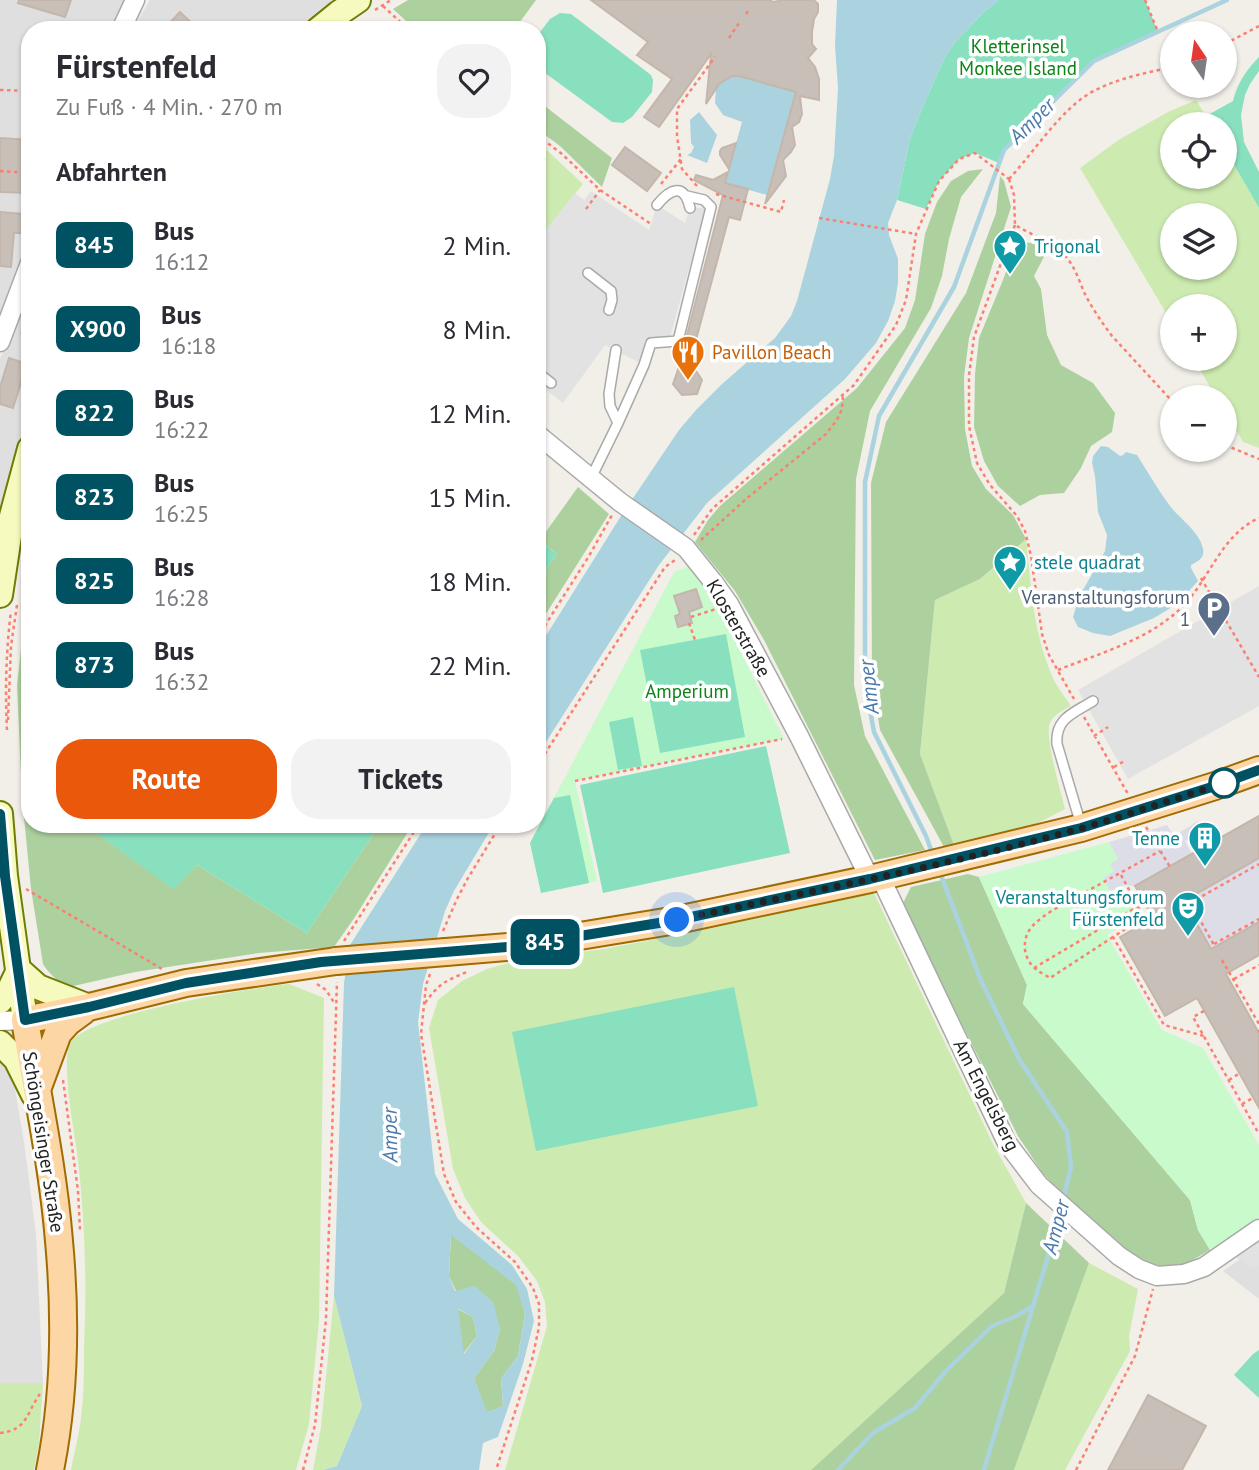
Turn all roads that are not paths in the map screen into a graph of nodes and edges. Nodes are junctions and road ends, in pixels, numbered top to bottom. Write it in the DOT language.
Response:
graph roads {
  1 [pos="135,0"];
  2 [pos="368,1"];
  3 [pos="125,21"];
  4 [pos="334,21"];
  5 [pos="687,196"];
  6 [pos="657,205"];
  7 [pos="690,208"];
  8 [pos="588,273"];
  9 [pos="21,287"];
  10 [pos="609,310"];
  11 [pos="0,342"];
  12 [pos="616,350"];
  13 [pos="546,379"];
  14 [pos="551,383"];
  15 [pos="618,423"];
  16 [pos="546,441"];
  17 [pos="591,478"];
  18 [pos="21,482"];
  19 [pos="10,598"];
  20 [pos="1093,701"];
  21 [pos="1259,770"];
  22 [pos="0,814"];
  23 [pos="1081,828"];
  24 [pos="876,877"];
  25 [pos="19,970"];
  26 [pos="0,1001"];
  27 [pos="89,1007"];
  28 [pos="13,1021"];
  29 [pos="0,1043"];
  30 [pos="39,1099"];
  31 [pos="1259,1229"];
  32 [pos="50,1470"];
  1 -- 3 [label="street"];
  2 -- 4 [label="street"];
  5 -- 6 [label="lane"];
  5 -- 7 [label="lane"];
  5 -- 15 [label="lane"];
  8 -- 10 [label="lane"];
  9 -- 11 [label="street"];
  12 -- 15 [label="lane"];
  13 -- 14 [label="lane"];
  15 -- 17 [label="lane"];
  16 -- 17 [label="street, Klosterstraße"];
  17 -- 24 [label="street, Klosterstraße"];
  18 -- 19 [label="street"];
  20 -- 23 [label="lane"];
  21 -- 23 [label="main road"];
  22 -- 25 [label="street, Schöngeisinger Straße"];
  23 -- 24 [label="main road"];
  24 -- 27 [label="main road, bridge"];
  24 -- 31 [label="street, Am Engelsberg"];
  25 -- 26 [label="street"];
  25 -- 27 [label="street"];
  25 -- 28 [label="street, Schöngeisinger Straße"];
  27 -- 28 [label="main road"];
  27 -- 30 [label="main road"];
  28 -- 30 [label="main road, Schöngeisinger Straße"];
  29 -- 30 [label="street"];
  30 -- 32 [label="main road, Schöngeisinger Straße"];
}
